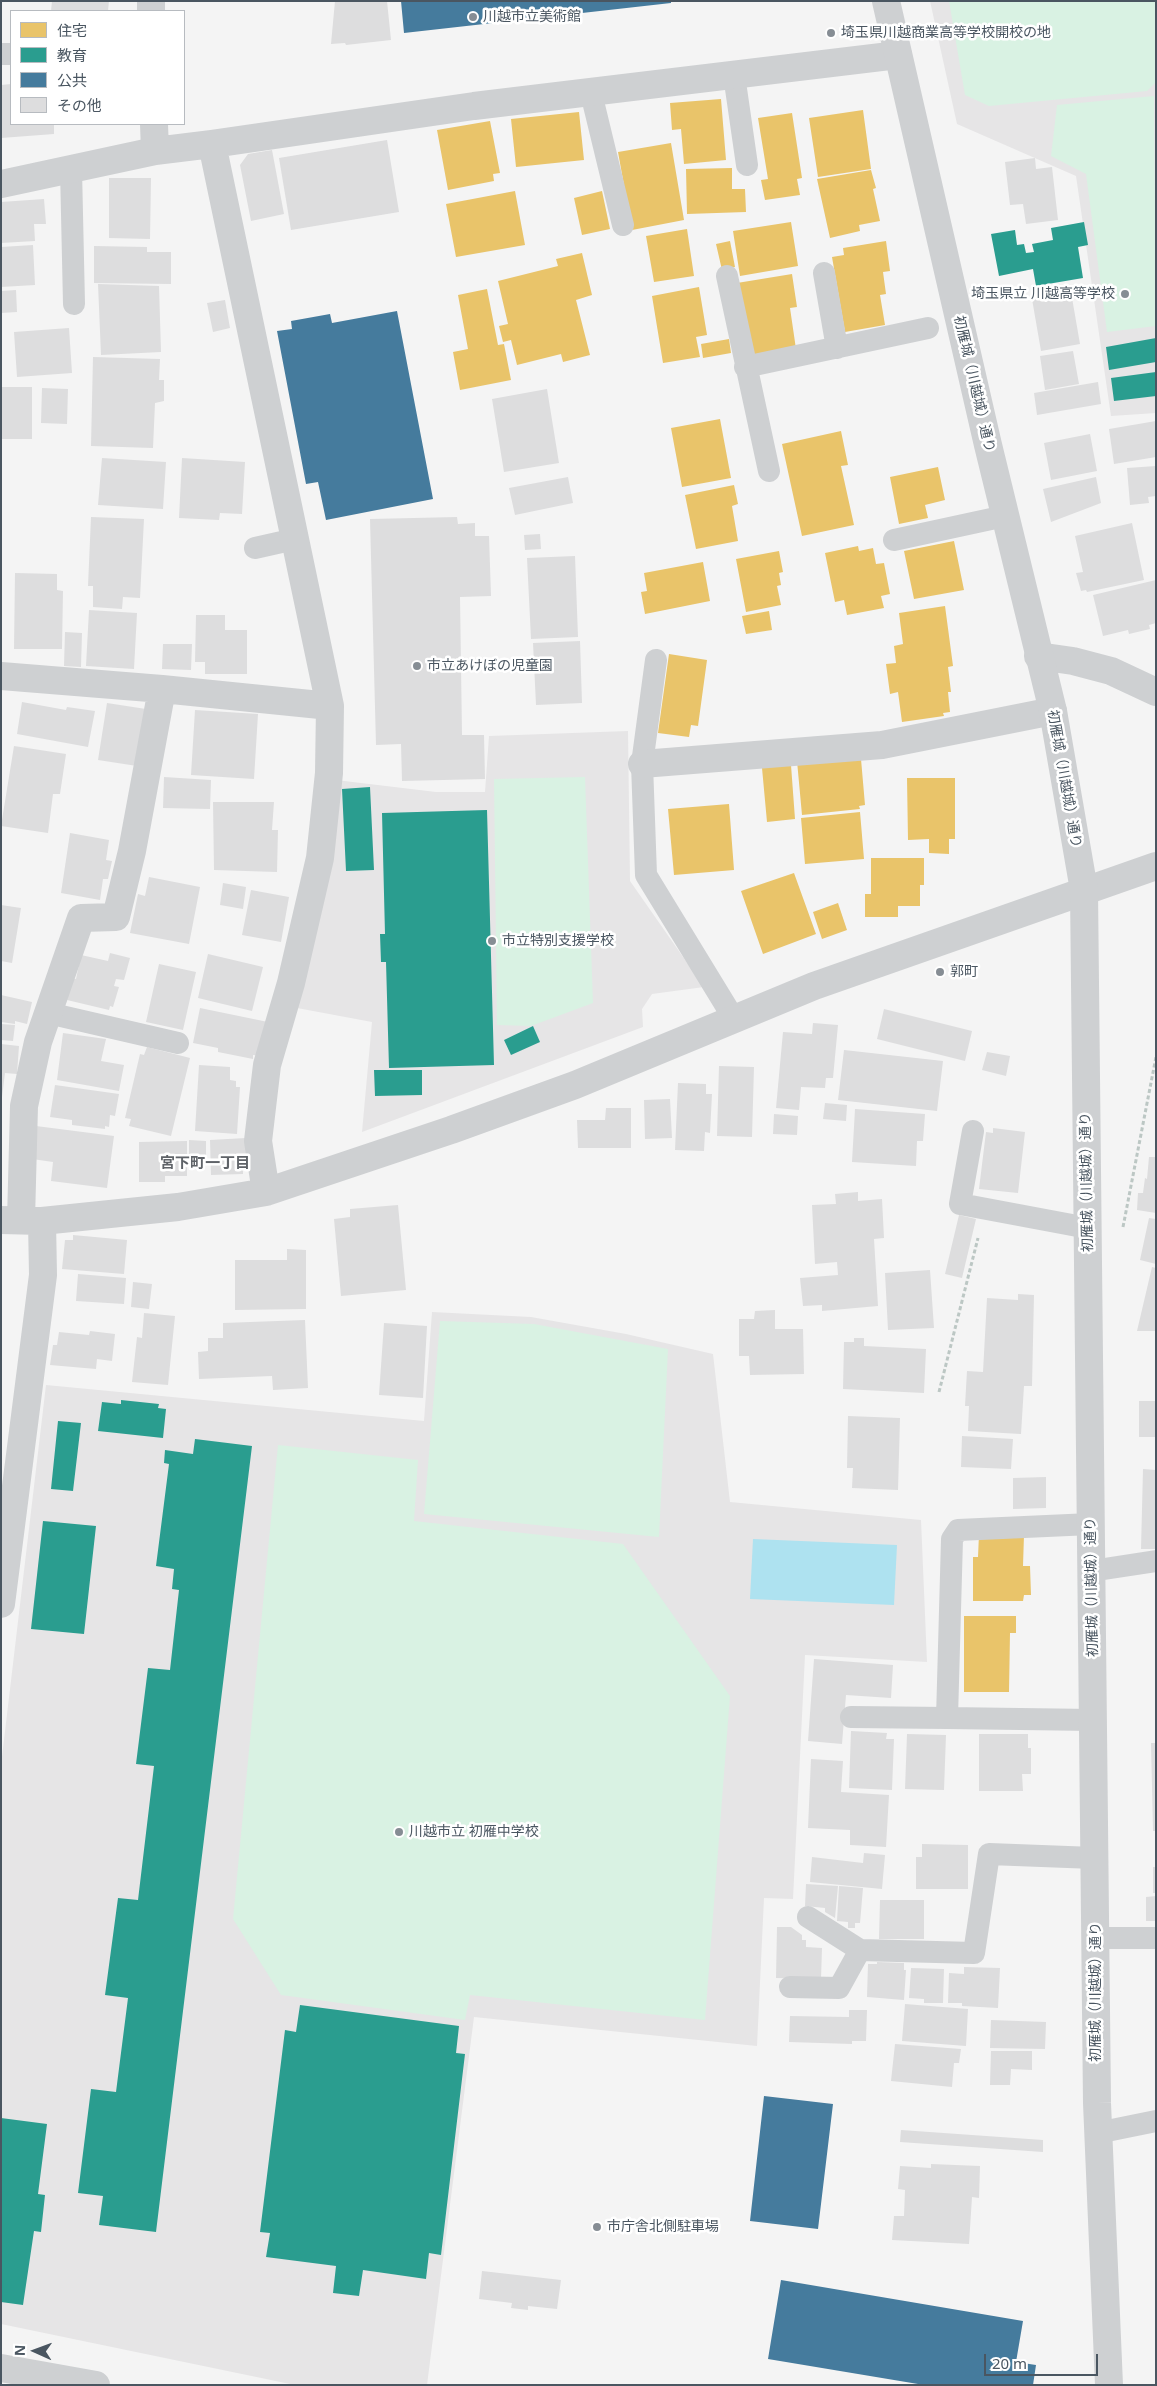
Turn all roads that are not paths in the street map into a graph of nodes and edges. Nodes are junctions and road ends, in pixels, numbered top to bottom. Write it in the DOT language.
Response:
graph roads {
  1 [pos="886,1"];
  2 [pos="898,55"];
  3 [pos="734,75"];
  4 [pos="591,93"];
  5 [pos="154,125"];
  6 [pos="212,144"];
  7 [pos="155,151"];
  8 [pos="747,165"];
  9 [pos="71,169"];
  10 [pos="1,184"];
  11 [pos="622,225"];
  12 [pos="824,273"];
  13 [pos="726,276"];
  14 [pos="74,304"];
  15 [pos="928,328"];
  16 [pos="837,348"];
  17 [pos="745,368"];
  18 [pos="769,471"];
  19 [pos="1005,516"];
  20 [pos="295,539"];
  21 [pos="894,540"];
  22 [pos="255,548"];
  23 [pos="1038,656"];
  24 [pos="656,660"];
  25 [pos="1,676"];
  26 [pos="162,689"];
  27 [pos="1156,692"];
  28 [pos="330,706"];
  29 [pos="1053,711"];
  30 [pos="642,764"];
  31 [pos="1156,866"];
  32 [pos="1084,890"];
  33 [pos="48,1013"];
  34 [pos="734,1019"];
  35 [pos="178,1043"];
  36 [pos="973,1132"];
  37 [pos="266,1192"];
  38 [pos="22,1220"];
  39 [pos="1088,1228"];
  40 [pos="1091,1524"];
  41 [pos="1156,1561"];
  42 [pos="1091,1572"];
  43 [pos="1,1604"];
  44 [pos="851,1717"];
  45 [pos="947,1718"];
  46 [pos="1093,1720"];
  47 [pos="1094,1858"];
  48 [pos="808,1916"];
  49 [pos="1096,1938"];
  50 [pos="1156,1938"];
  51 [pos="860,1950"];
  52 [pos="790,1987"];
  53 [pos="1156,2121"];
  54 [pos="1098,2133"];
  55 [pos="1,2368"];
  56 [pos="96,2385"];
  57 [pos="1109,2385"];
  1 -- 2 [label="street, 初雁城（川越城）通り"];
  2 -- 3 [label="street"];
  2 -- 19 [label="street, 初雁城（川越城）通り"];
  3 -- 4 [label="street"];
  3 -- 8 [label="lane"];
  4 -- 6 [label="street"];
  4 -- 11 [label="lane"];
  5 -- 7 [label="street"];
  6 -- 7 [label="street"];
  6 -- 20 [label="street"];
  7 -- 9 [label="street"];
  9 -- 10 [label="street"];
  9 -- 14 [label="lane"];
  12 -- 16 [label="lane"];
  13 -- 17 [label="lane"];
  15 -- 16 [label="lane"];
  16 -- 17 [label="lane"];
  17 -- 18 [label="lane"];
  19 -- 21 [label="lane"];
  19 -- 23 [label="street, 初雁城（川越城）通り"];
  20 -- 22 [label="lane"];
  20 -- 28 [label="street"];
  23 -- 27 [label="street"];
  23 -- 29 [label="street, 初雁城（川越城）通り"];
  24 -- 30 [label="lane"];
  25 -- 26 [label="street"];
  26 -- 28 [label="street"];
  26 -- 33 [label="street"];
  28 -- 37 [label="street"];
  29 -- 30 [label="street"];
  29 -- 32 [label="street, 初雁城（川越城）通り"];
  30 -- 34 [label="lane"];
  31 -- 32 [label="street"];
  32 -- 34 [label="street"];
  32 -- 39 [label="street, 初雁城（川越城）通り"];
  33 -- 35 [label="lane"];
  33 -- 38 [label="street"];
  34 -- 37 [label="street"];
  36 -- 39 [label="lane"];
  37 -- 38 [label="street"];
  38 -- 43 [label="street"];
  39 -- 40 [label="street, 初雁城（川越城）通り"];
  40 -- 42 [label="street, 初雁城（川越城）通り"];
  40 -- 45 [label="lane"];
  41 -- 42 [label="lane"];
  42 -- 46 [label="street, 初雁城（川越城）通り"];
  44 -- 45 [label="lane"];
  45 -- 46 [label="lane"];
  46 -- 47 [label="street, 初雁城（川越城）通り"];
  47 -- 49 [label="street, 初雁城（川越城）通り"];
  47 -- 51 [label="lane"];
  48 -- 51 [label="lane"];
  49 -- 50 [label="lane"];
  49 -- 54 [label="street, 初雁城（川越城）通り"];
  51 -- 52 [label="lane"];
  53 -- 54 [label="lane"];
  54 -- 57 [label="street, 初雁城（川越城）通り"];
  55 -- 56 [label="street"];
}
